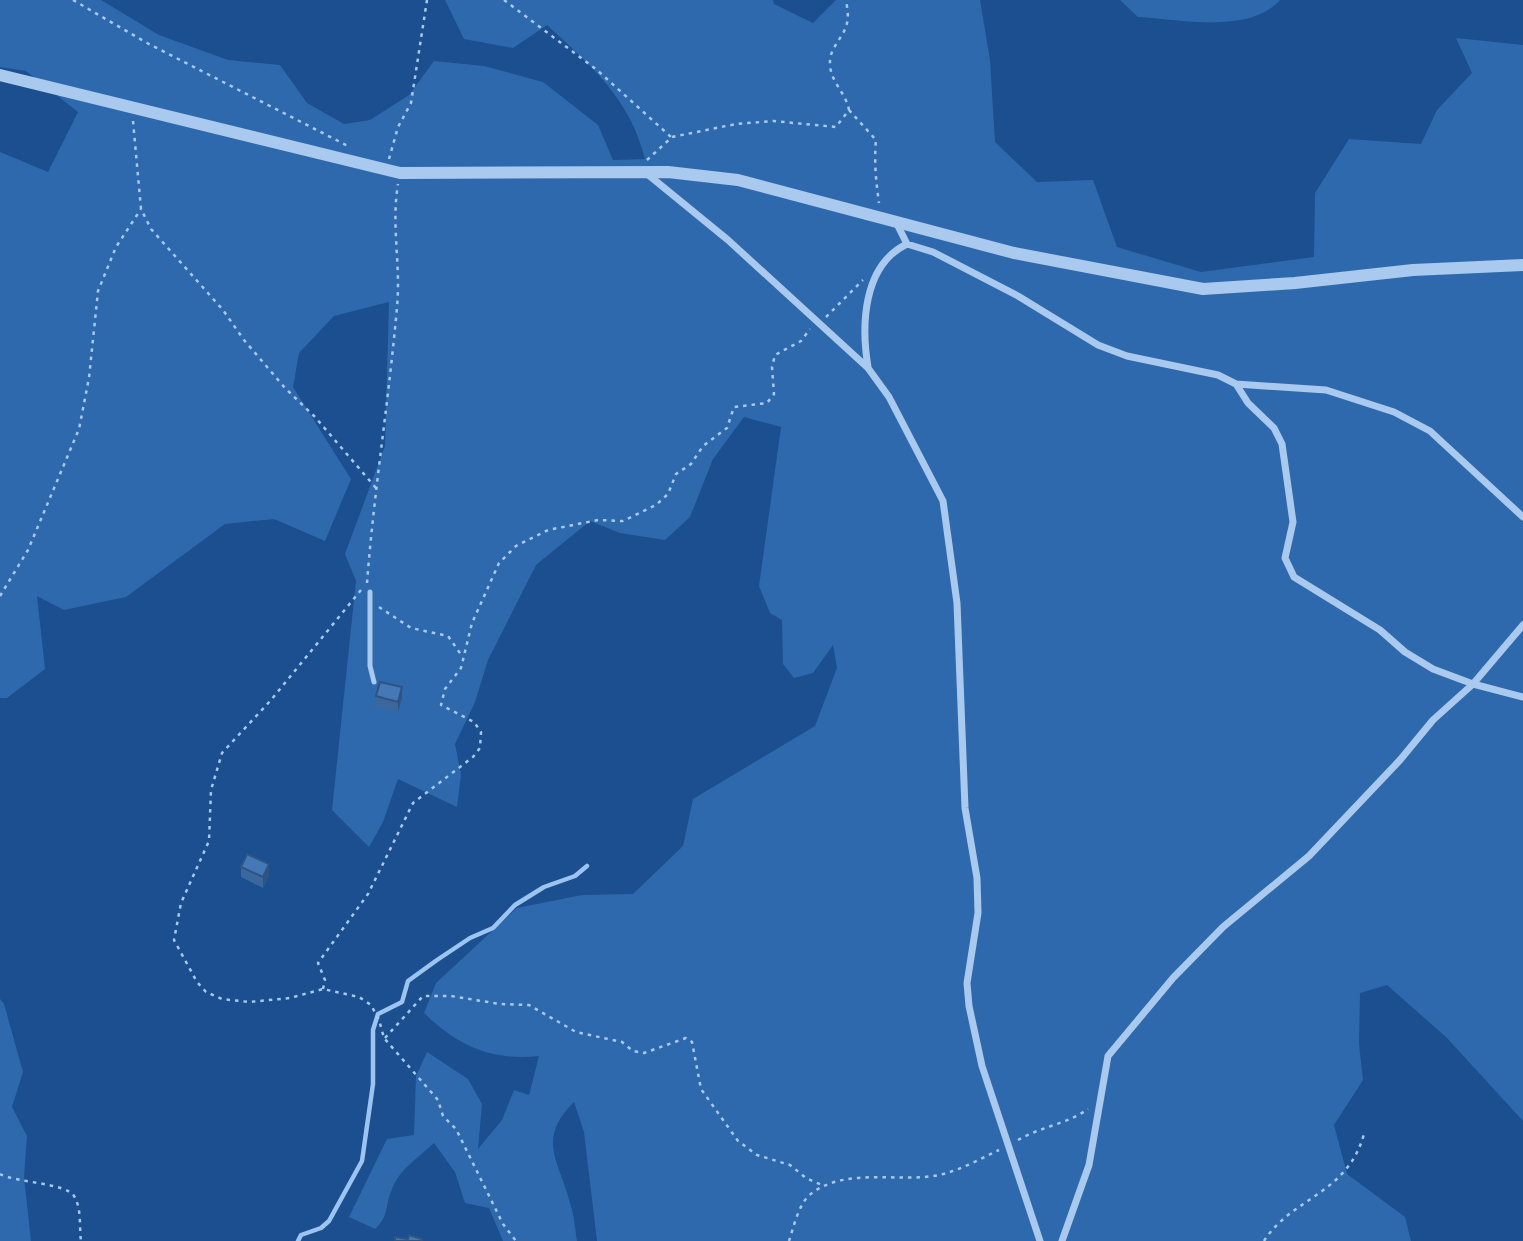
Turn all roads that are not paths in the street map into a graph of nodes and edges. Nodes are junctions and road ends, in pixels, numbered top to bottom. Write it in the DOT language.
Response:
graph roads {
  1 [pos="0,75"];
  2 [pos="646,173"];
  3 [pos="896,222"];
  4 [pos="907,244"];
  5 [pos="1523,265"];
  6 [pos="868,368"];
  7 [pos="1236,384"];
  8 [pos="1523,517"];
  9 [pos="370,592"];
  10 [pos="1523,625"];
  11 [pos="374,682"];
  12 [pos="1473,684"];
  13 [pos="1523,696"];
  14 [pos="1040,1241"];
  15 [pos="1062,1241"];
  1 -- 2 [label="street"];
  2 -- 3 [label="street"];
  2 -- 6 [label="street"];
  3 -- 4 [label="street"];
  3 -- 5 [label="street"];
  4 -- 6 [label="street"];
  4 -- 7 [label="street"];
  6 -- 14 [label="street"];
  7 -- 8 [label="street"];
  7 -- 12 [label="street"];
  9 -- 11 [label="lane"];
  10 -- 12 [label="street"];
  12 -- 13 [label="street"];
  12 -- 15 [label="street"];
}
